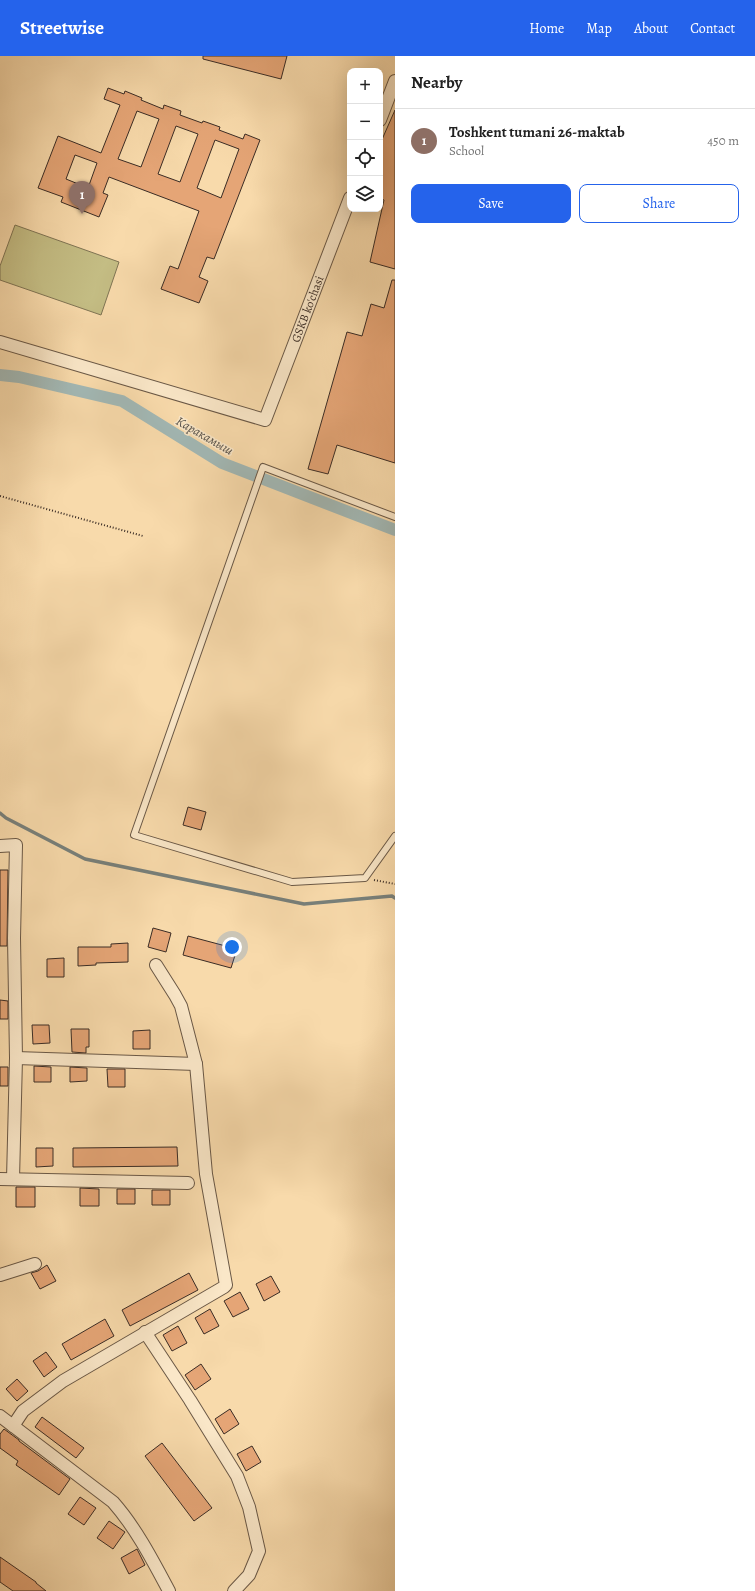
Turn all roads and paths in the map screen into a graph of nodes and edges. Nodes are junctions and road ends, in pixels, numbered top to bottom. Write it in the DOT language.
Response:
graph roads {
  1 [pos="395,81"];
  2 [pos="383,112"];
  3 [pos="347,206"];
  4 [pos="0,342"];
  5 [pos="0,496"];
  6 [pos="395,517"];
  7 [pos="143,536"];
  8 [pos="395,836"];
  9 [pos="0,846"];
  10 [pos="365,878"];
  11 [pos="395,884"];
  12 [pos="156,965"];
  13 [pos="16,1058"];
  14 [pos="196,1064"];
  15 [pos="13,1179"];
  16 [pos="0,1180"];
  17 [pos="188,1183"];
  18 [pos="35,1264"];
  19 [pos="0,1274"];
  20 [pos="145,1332"];
  21 [pos="0,1416"];
  22 [pos="13,1426"];
  23 [pos="169,1591"];
  24 [pos="234,1591"];
  1 -- 2 [label="street"];
  3 -- 4 [label="street, GSKB ko'chasi"];
  5 -- 7 [label="path"];
  6 -- 10 [label="lane"];
  8 -- 10 [label="lane"];
  9 -- 13 [label="street"];
  10 -- 11 [label="path"];
  12 -- 14 [label="street"];
  13 -- 14 [label="street"];
  13 -- 15 [label="street"];
  14 -- 20 [label="street"];
  15 -- 16 [label="street"];
  15 -- 17 [label="street"];
  18 -- 19 [label="street"];
  20 -- 22 [label="street"];
  20 -- 24 [label="street"];
  21 -- 22 [label="street"];
  22 -- 23 [label="street"];
}
